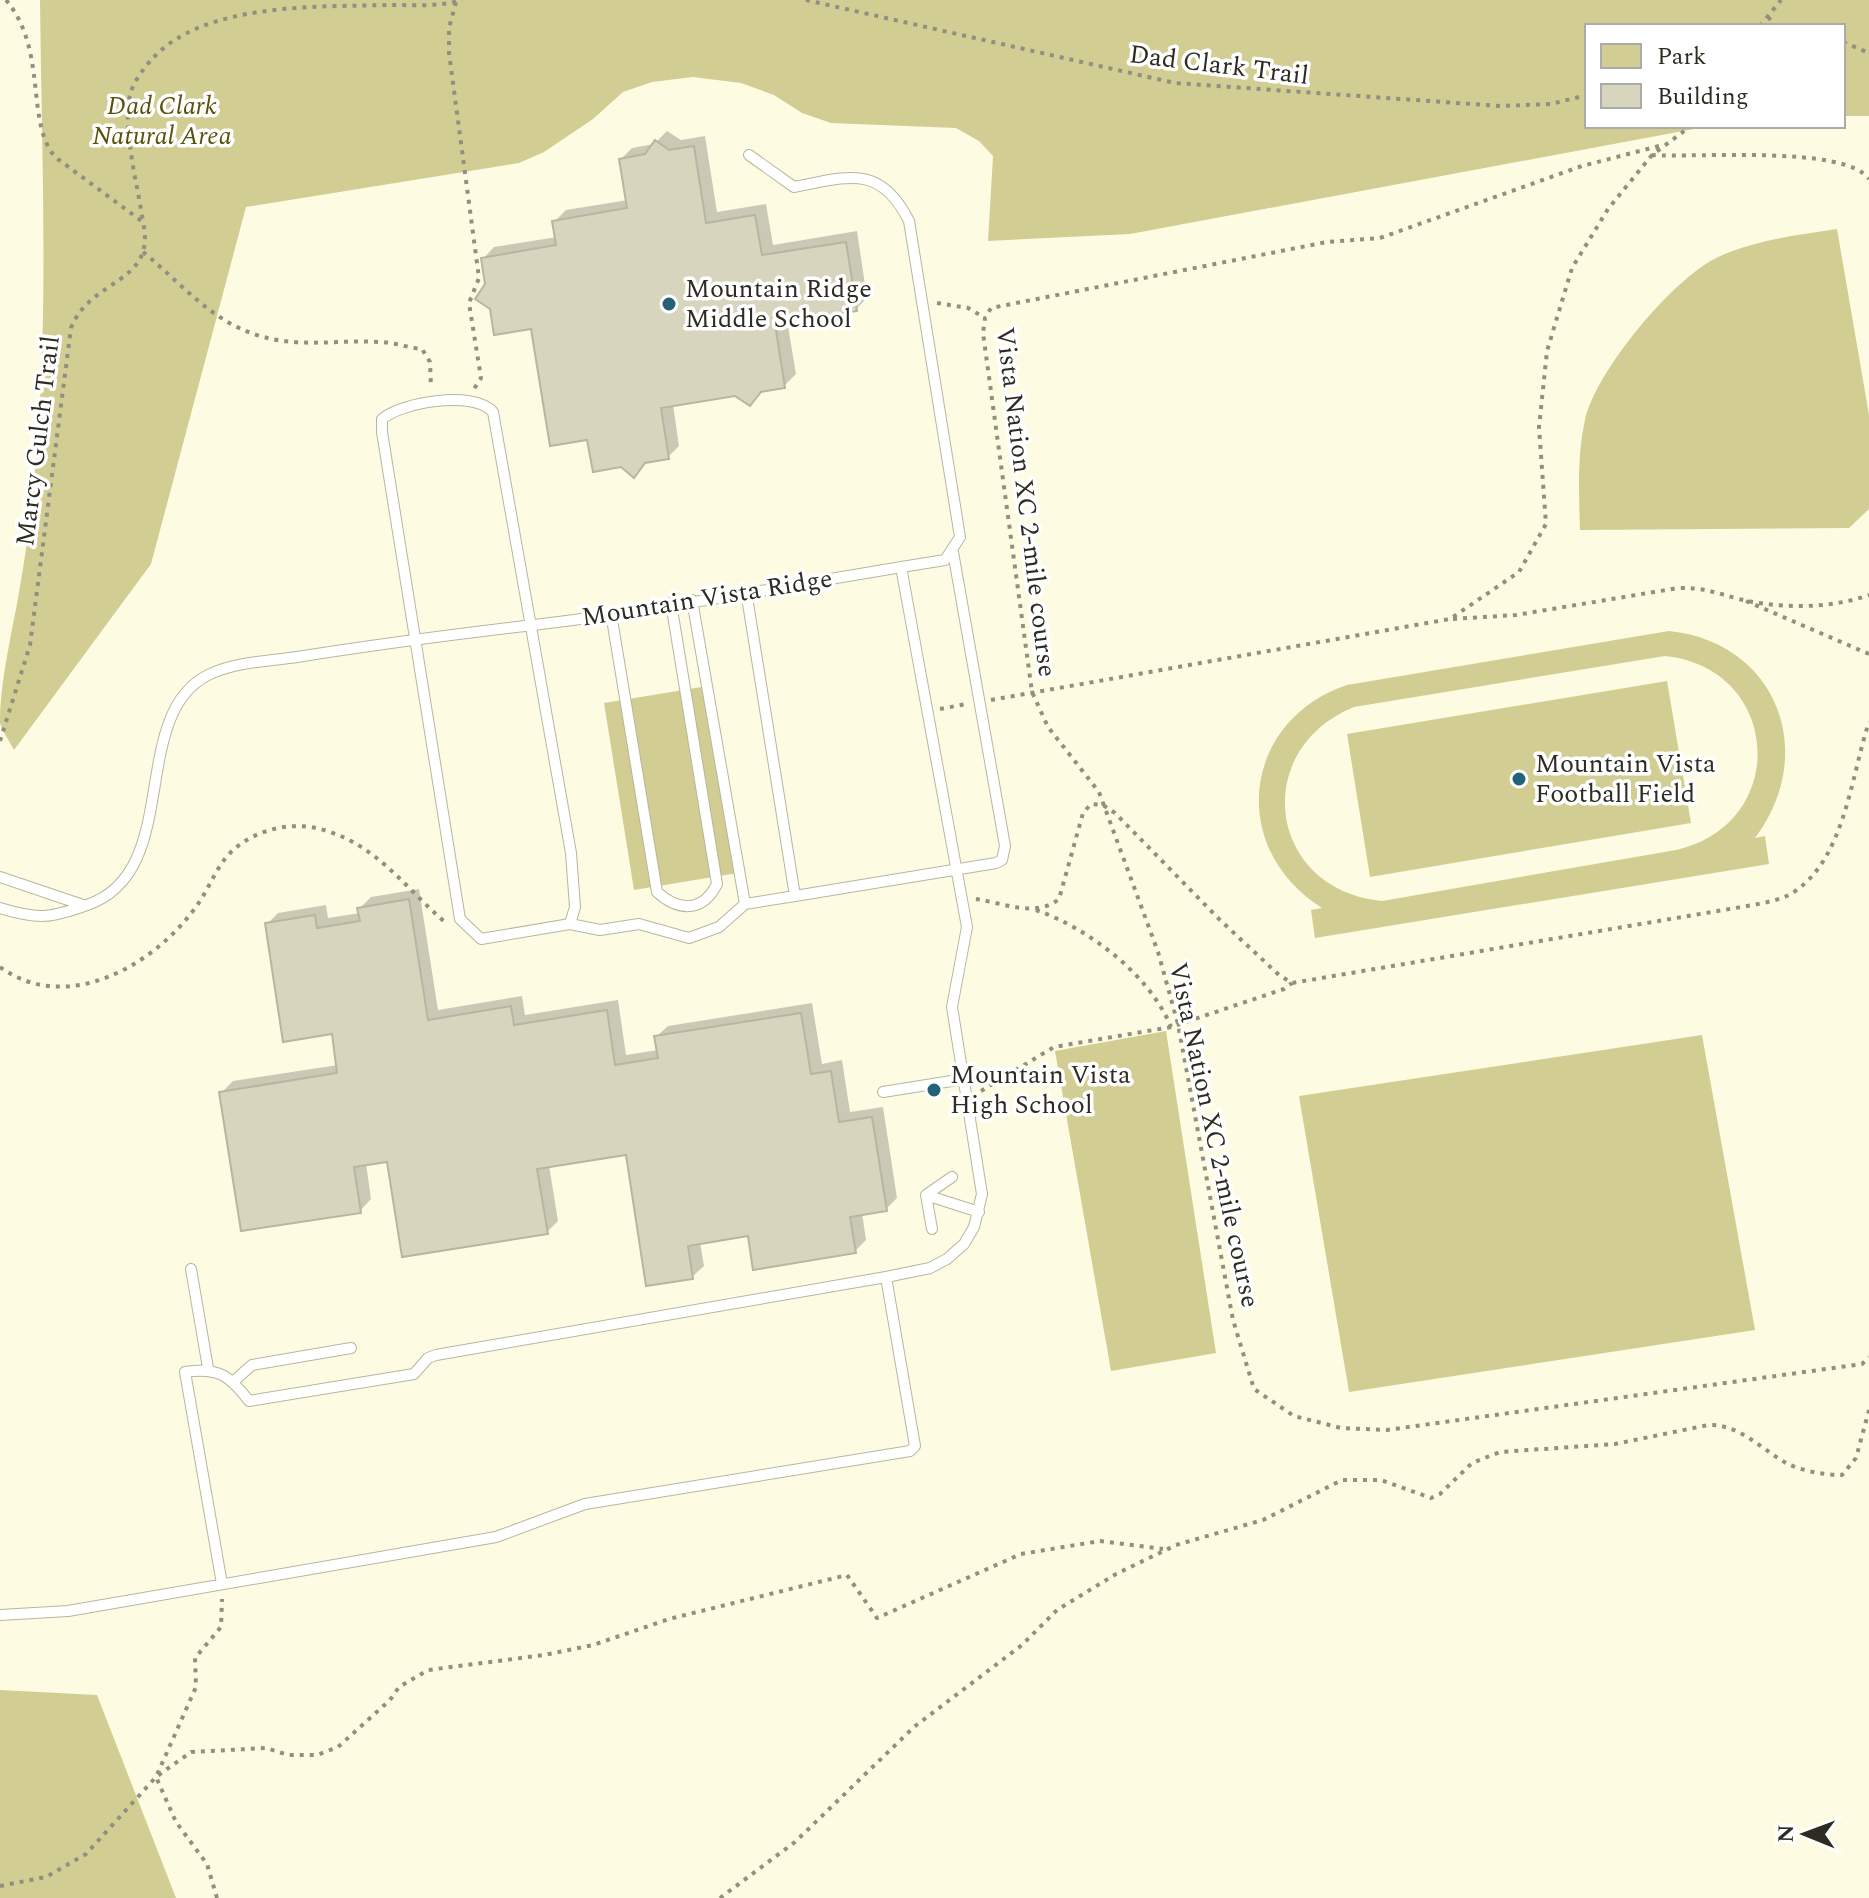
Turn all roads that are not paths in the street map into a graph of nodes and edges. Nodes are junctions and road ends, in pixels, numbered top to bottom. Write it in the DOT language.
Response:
graph roads {
  1 [pos="749,155"];
  2 [pos="953,552"];
  3 [pos="901,567"];
  4 [pos="746,591"];
  5 [pos="692,600"];
  6 [pos="671,603"];
  7 [pos="611,613"];
  8 [pos="530,626"];
  9 [pos="413,639"];
  10 [pos="958,869"];
  11 [pos="0,877"];
  12 [pos="795,896"];
  13 [pos="745,904"];
  14 [pos="85,906"];
  15 [pos="0,908"];
  16 [pos="570,924"];
  17 [pos="964,1079"];
  18 [pos="883,1092"];
  19 [pos="952,1177"];
  20 [pos="926,1195"];
  21 [pos="979,1212"];
  22 [pos="932,1229"];
  23 [pos="191,1269"];
  24 [pos="886,1277"];
  25 [pos="351,1348"];
  26 [pos="208,1368"];
  27 [pos="234,1381"];
  28 [pos="222,1584"];
  29 [pos="0,1615"];
  1 -- 2 [label="lane"];
  2 -- 3 [label="lane, Mountain Vista Ridge"];
  2 -- 10 [label="lane"];
  3 -- 4 [label="lane, Mountain Vista Ridge"];
  3 -- 10 [label="lane"];
  4 -- 5 [label="lane, Mountain Vista Ridge"];
  4 -- 12 [label="lane"];
  5 -- 6 [label="lane, Mountain Vista Ridge"];
  5 -- 13 [label="lane"];
  6 -- 7 [label="lane, Mountain Vista Ridge"];
  6 -- 7 [label="lane"];
  7 -- 8 [label="lane, Mountain Vista Ridge"];
  8 -- 9 [label="lane, Mountain Vista Ridge"];
  8 -- 9 [label="lane"];
  8 -- 16 [label="lane"];
  9 -- 14 [label="lane, Mountain Vista Ridge"];
  9 -- 16 [label="lane"];
  10 -- 12 [label="lane"];
  10 -- 17 [label="lane"];
  11 -- 14 [label="lane"];
  12 -- 13 [label="lane"];
  13 -- 16 [label="lane"];
  14 -- 15 [label="lane, Mountain Vista Ridge"];
  17 -- 18 [label="lane"];
  17 -- 21 [label="lane"];
  19 -- 20 [label="lane"];
  20 -- 21 [label="lane"];
  20 -- 22 [label="lane"];
  21 -- 24 [label="lane"];
  23 -- 26 [label="lane"];
  24 -- 27 [label="lane"];
  24 -- 28 [label="lane"];
  25 -- 27 [label="lane"];
  26 -- 27 [label="lane"];
  26 -- 28 [label="lane"];
  28 -- 29 [label="lane"];
}
